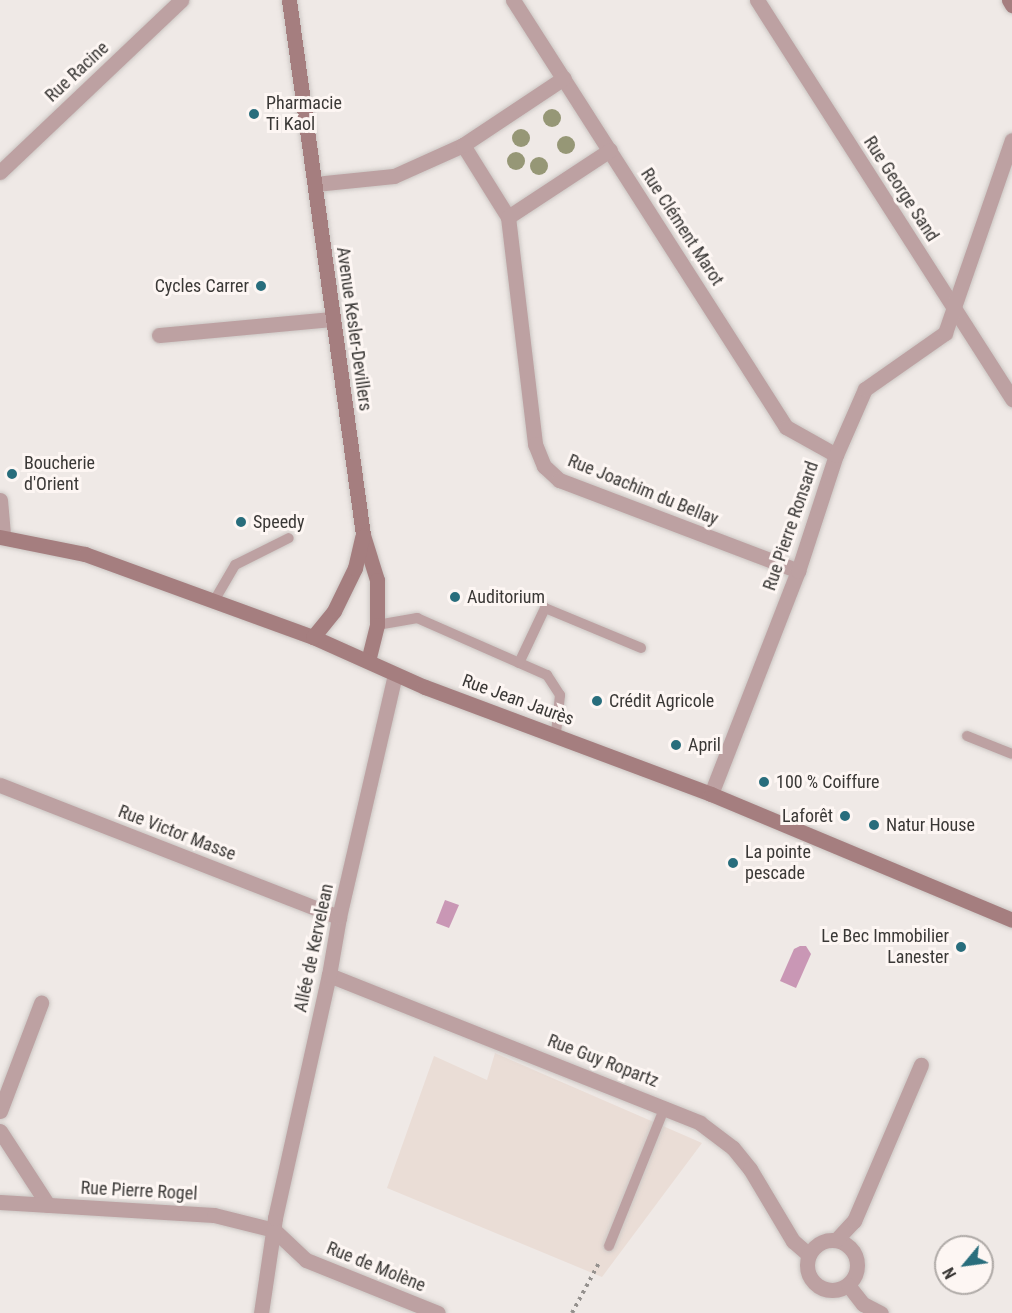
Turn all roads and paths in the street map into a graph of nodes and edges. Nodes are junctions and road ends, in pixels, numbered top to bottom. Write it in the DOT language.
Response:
graph roads {
  1 [pos="181,0"];
  2 [pos="289,0"];
  3 [pos="513,0"];
  4 [pos="757,0"];
  5 [pos="1009,0"];
  6 [pos="1012,5"];
  7 [pos="564,78"];
  8 [pos="1012,140"];
  9 [pos="463,145"];
  10 [pos="610,150"];
  11 [pos="0,172"];
  12 [pos="315,184"];
  13 [pos="508,217"];
  14 [pos="953,307"];
  15 [pos="332,319"];
  16 [pos="159,335"];
  17 [pos="1012,399"];
  18 [pos="836,455"];
  19 [pos="0,500"];
  20 [pos="363,535"];
  21 [pos="2,537"];
  22 [pos="289,538"];
  23 [pos="798,571"];
  24 [pos="214,601"];
  25 [pos="376,625"];
  26 [pos="313,638"];
  27 [pos="641,648"];
  28 [pos="368,661"];
  29 [pos="519,663"];
  30 [pos="395,675"];
  31 [pos="556,734"];
  32 [pos="967,736"];
  33 [pos="1012,754"];
  34 [pos="0,784"];
  35 [pos="711,794"];
  36 [pos="339,917"];
  37 [pos="1011,917"];
  38 [pos="329,975"];
  39 [pos="41,1004"];
  40 [pos="921,1065"];
  41 [pos="665,1107"];
  42 [pos="0,1112"];
  43 [pos="0,1131"];
  44 [pos="0,1202"];
  45 [pos="48,1205"];
  46 [pos="274,1230"];
  47 [pos="836,1240"];
  48 [pos="609,1246"];
  49 [pos="809,1255"];
  50 [pos="848,1285"];
  51 [pos="261,1313"];
  52 [pos="438,1313"];
  53 [pos="572,1313"];
  54 [pos="882,1313"];
  1 -- 11 [label="street, Rue Racine"];
  2 -- 12 [label="main road, Avenue Kesler-Devillers"];
  3 -- 7 [label="street, Rue Clément Marot"];
  4 -- 14 [label="street, Rue George Sand"];
  5 -- 6 [label="main road"];
  7 -- 9 [label="street"];
  7 -- 10 [label="street, Rue Clément Marot"];
  8 -- 14 [label="street, Rue Pierre Ronsard"];
  9 -- 12 [label="street"];
  9 -- 13 [label="street, Rue Joachim du Bellay"];
  10 -- 13 [label="street"];
  10 -- 18 [label="street, Rue Clément Marot"];
  12 -- 15 [label="main road, Avenue Kesler-Devillers"];
  13 -- 23 [label="street, Rue Joachim du Bellay"];
  14 -- 17 [label="street, Rue George Sand"];
  14 -- 18 [label="street, Rue Pierre Ronsard"];
  15 -- 16 [label="street"];
  15 -- 20 [label="main road, Avenue Kesler-Devillers"];
  18 -- 23 [label="street, Rue Pierre Ronsard"];
  19 -- 21 [label="street"];
  20 -- 25 [label="main road, Avenue Kesler-Devillers"];
  20 -- 26 [label="main road"];
  21 -- 24 [label="main road, Rue Jean Jaurès"];
  22 -- 24 [label="lane"];
  23 -- 35 [label="street, Rue Pierre Ronsard"];
  24 -- 26 [label="main road, Rue Jean Jaurès"];
  25 -- 28 [label="main road, Avenue Kesler-Devillers"];
  25 -- 29 [label="lane"];
  26 -- 28 [label="main road, Rue Jean Jaurès"];
  27 -- 29 [label="lane"];
  28 -- 30 [label="main road, Rue Jean Jaurès"];
  29 -- 31 [label="lane"];
  30 -- 31 [label="main road, Rue Jean Jaurès"];
  30 -- 36 [label="street, Allée de Kervelean"];
  31 -- 35 [label="main road, Rue Jean Jaurès"];
  32 -- 33 [label="lane"];
  34 -- 36 [label="street, Rue Victor Masse"];
  35 -- 37 [label="main road, Rue Jean Jaurès"];
  36 -- 38 [label="street, Allée de Kervelean"];
  38 -- 41 [label="street, Rue Guy Ropartz"];
  38 -- 46 [label="street, Allée de Kervelean"];
  39 -- 42 [label="street"];
  40 -- 47 [label="street"];
  41 -- 48 [label="lane"];
  41 -- 49 [label="street, Rue Guy Ropartz"];
  43 -- 45 [label="street"];
  44 -- 45 [label="street, Rue Pierre Rogel"];
  45 -- 46 [label="street, Rue Pierre Rogel"];
  46 -- 51 [label="street, Allée de Kervelean"];
  46 -- 52 [label="street, Rue de Molène"];
  47 -- 49 [label="street"];
  47 -- 50 [label="street"];
  48 -- 53 [label="path"];
  49 -- 50 [label="street"];
  50 -- 54 [label="street"];
}
